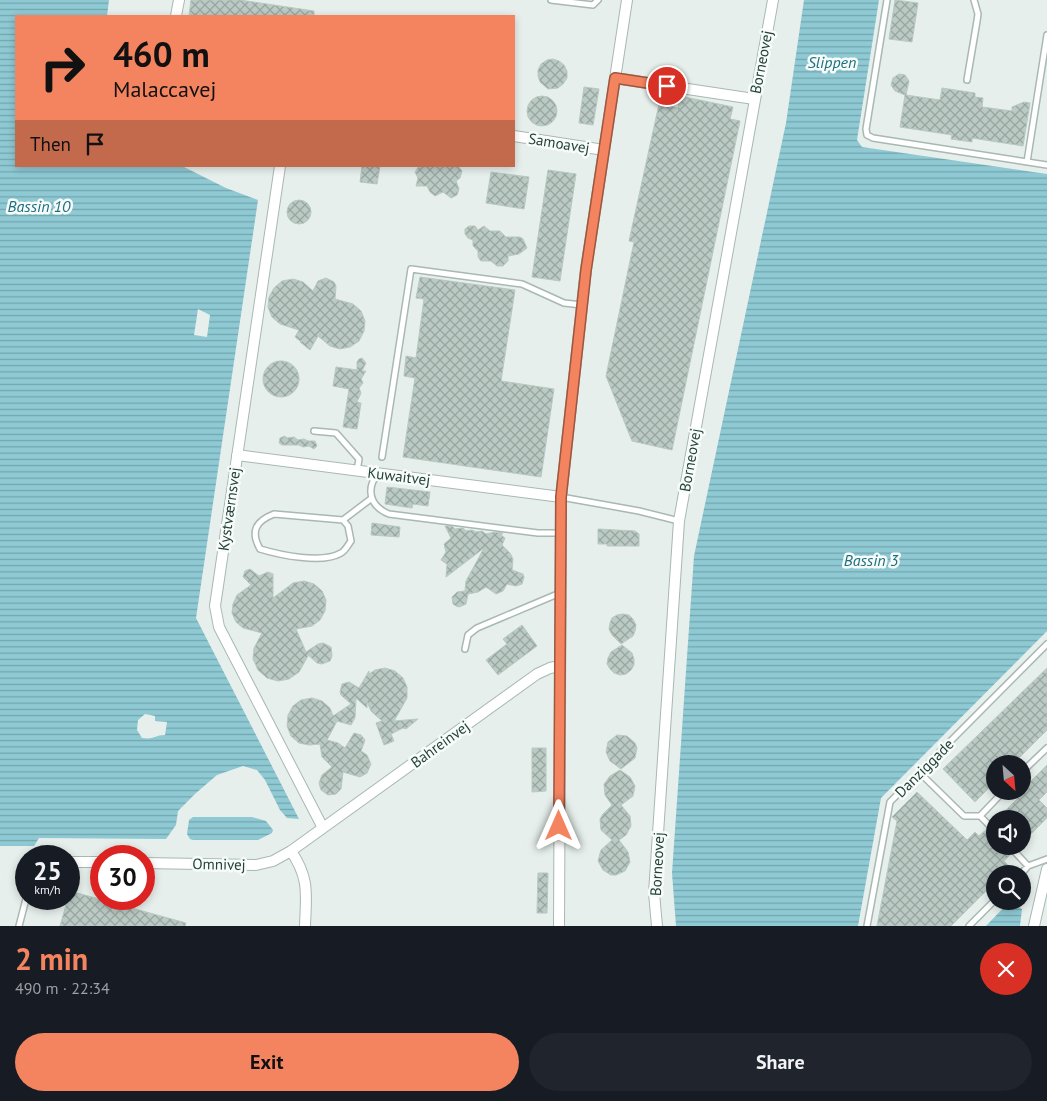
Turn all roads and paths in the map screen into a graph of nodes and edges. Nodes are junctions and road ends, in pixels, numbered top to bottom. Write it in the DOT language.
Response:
graph roads {
  1 [pos="179,0"];
  2 [pos="551,0"];
  3 [pos="598,0"];
  4 [pos="627,0"];
  5 [pos="773,0"];
  6 [pos="887,0"];
  7 [pos="974,0"];
  8 [pos="176,15"];
  9 [pos="1047,35"];
  10 [pos="1045,58"];
  11 [pos="615,78"];
  12 [pos="967,80"];
  13 [pos="754,99"];
  14 [pos="515,136"];
  15 [pos="604,150"];
  16 [pos="1027,162"];
  17 [pos="1047,165"];
  18 [pos="280,167"];
  19 [pos="582,305"];
  20 [pos="314,431"];
  21 [pos="237,455"];
  22 [pos="382,457"];
  23 [pos="358,470"];
  24 [pos="383,474"];
  25 [pos="561,497"];
  26 [pos="372,498"];
  27 [pos="343,520"];
  28 [pos="679,521"];
  29 [pos="561,533"];
  30 [pos="561,593"];
  31 [pos="1047,644"];
  32 [pos="465,649"];
  33 [pos="560,666"];
  34 [pos="1047,748"];
  35 [pos="1031,763"];
  36 [pos="920,773"];
  37 [pos="995,800"];
  38 [pos="980,816"];
  39 [pos="986,822"];
  40 [pos="323,828"];
  41 [pos="291,851"];
  42 [pos="1018,855"];
  43 [pos="1047,859"];
  44 [pos="155,863"];
  45 [pos="1027,865"];
  46 [pos="1031,865"];
  47 [pos="1047,869"];
  48 [pos="1045,887"];
  49 [pos="986,909"];
  50 [pos="23,910"];
  51 [pos="19,926"];
  52 [pos="305,926"];
  53 [pos="559,926"];
  54 [pos="657,926"];
  55 [pos="867,926"];
  56 [pos="969,926"];
  57 [pos="1034,926"];
  1 -- 8 [label="street"];
  2 -- 3 [label="lane"];
  4 -- 11 [label="street"];
  5 -- 13 [label="street, Borneovej"];
  6 -- 16 [label="lane"];
  7 -- 12 [label="lane"];
  9 -- 10 [label="lane"];
  10 -- 16 [label="lane"];
  11 -- 13 [label="street"];
  11 -- 15 [label="street"];
  13 -- 28 [label="street, Borneovej"];
  14 -- 15 [label="street, Samoavej"];
  15 -- 19 [label="street"];
  16 -- 17 [label="lane"];
  18 -- 21 [label="street, Kystværnsvej"];
  19 -- 22 [label="lane"];
  19 -- 25 [label="street"];
  20 -- 23 [label="lane"];
  21 -- 23 [label="street, Kuwaitvej"];
  21 -- 40 [label="street, Kystværnsvej"];
  23 -- 24 [label="street, Kuwaitvej"];
  24 -- 25 [label="street, Kuwaitvej"];
  24 -- 26 [label="lane"];
  25 -- 28 [label="lane"];
  25 -- 29 [label="street"];
  26 -- 27 [label="lane"];
  26 -- 29 [label="lane"];
  27 -- 27 [label="lane"];
  28 -- 54 [label="street, Borneovej"];
  29 -- 30 [label="street"];
  30 -- 32 [label="lane"];
  30 -- 33 [label="street"];
  31 -- 36 [label="lane, Danziggade"];
  33 -- 40 [label="street, Bahreinvej"];
  33 -- 53 [label="street"];
  34 -- 35 [label="lane"];
  36 -- 38 [label="lane"];
  36 -- 55 [label="lane, Danziggade"];
  37 -- 38 [label="lane"];
  38 -- 39 [label="lane"];
  40 -- 41 [label="street, Omnivej"];
  41 -- 44 [label="street, Omnivej"];
  41 -- 52 [label="street"];
  42 -- 45 [label="lane"];
  43 -- 46 [label="lane"];
  47 -- 48 [label="street"];
  48 -- 57 [label="street"];
  49 -- 56 [label="lane"];
  50 -- 51 [label="lane"];
}
